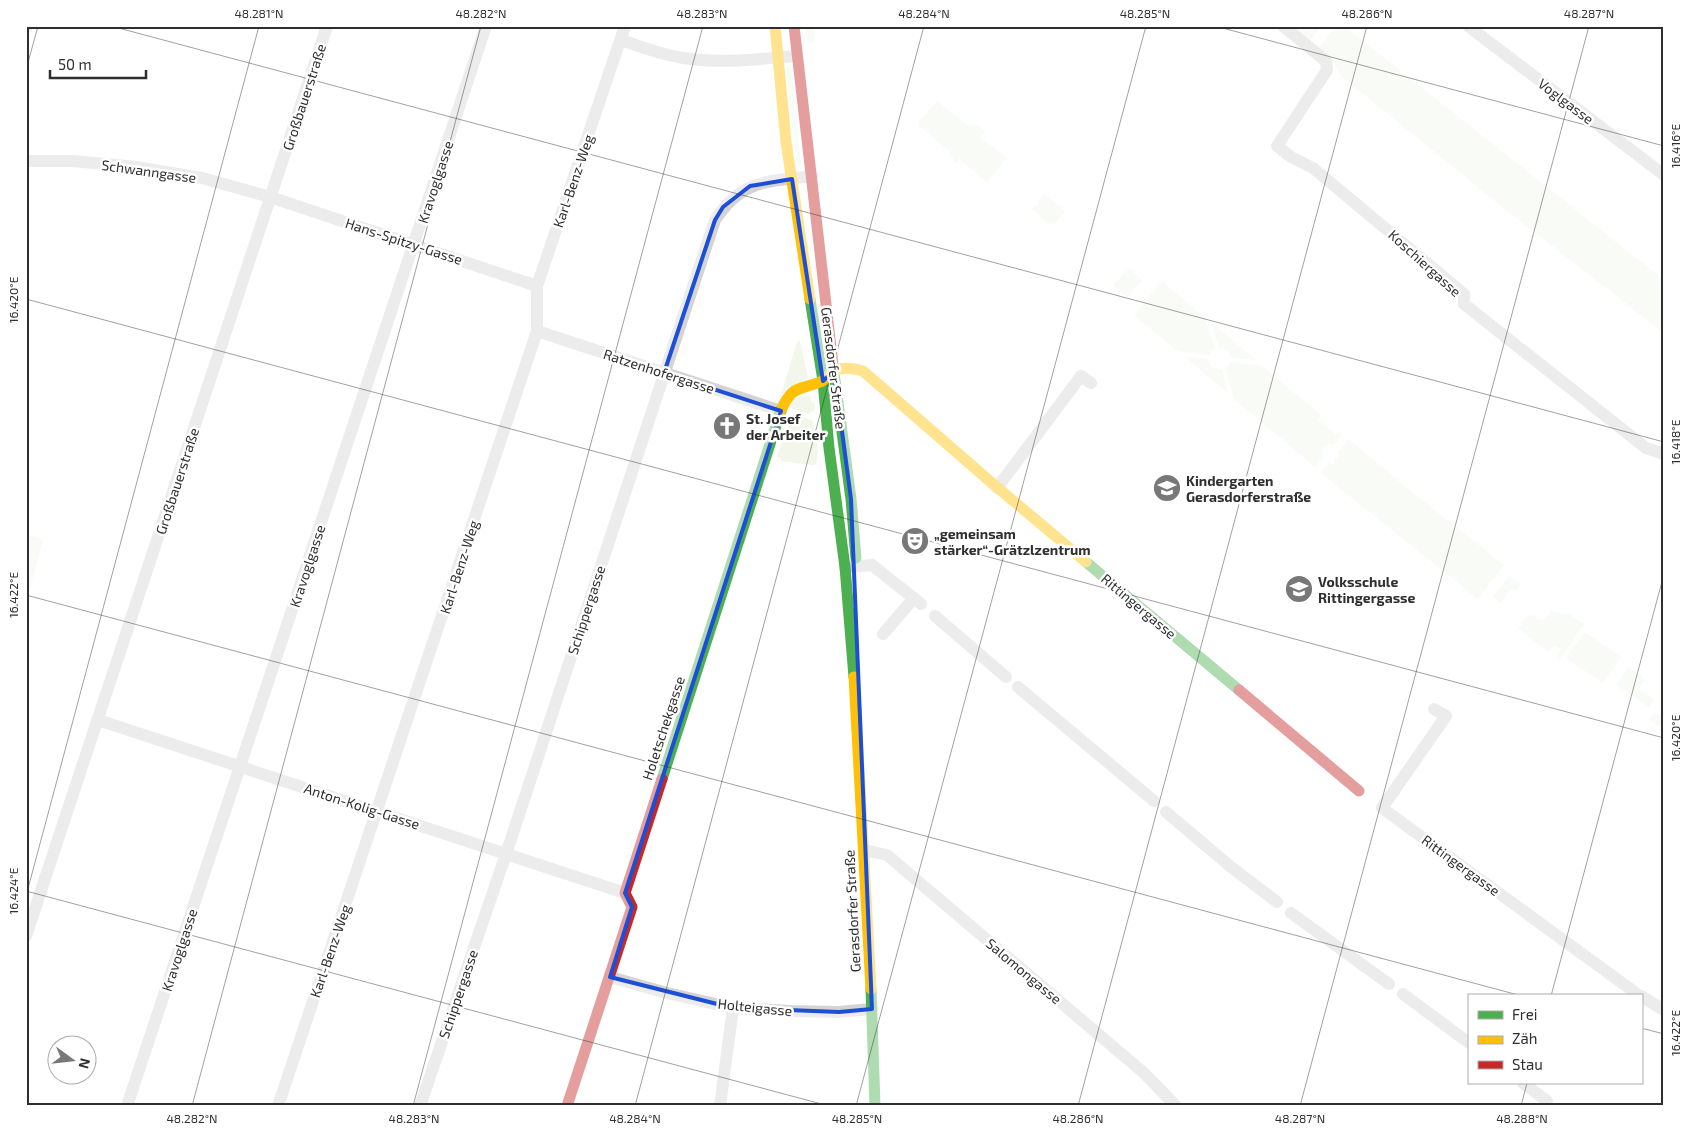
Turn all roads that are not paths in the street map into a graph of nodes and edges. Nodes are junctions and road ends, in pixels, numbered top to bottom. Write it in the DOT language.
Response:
graph roads {
  1 [pos="327,26"];
  2 [pos="486,26"];
  3 [pos="625,26"];
  4 [pos="774,26"];
  5 [pos="794,26"];
  6 [pos="1283,26"];
  7 [pos="1468,26"];
  8 [pos="621,40"];
  9 [pos="797,56"];
  10 [pos="778,58"];
  11 [pos="26,161"];
  12 [pos="812,176"];
  13 [pos="1664,176"];
  14 [pos="792,179"];
  15 [pos="270,197"];
  16 [pos="414,244"];
  17 [pos="537,286"];
  18 [pos="537,330"];
  19 [pos="834,371"];
  20 [pos="664,373"];
  21 [pos="823,381"];
  22 [pos="1091,383"];
  23 [pos="781,411"];
  24 [pos="1664,454"];
  25 [pos="997,488"];
  26 [pos="851,566"];
  27 [pos="935,616"];
  28 [pos="883,634"];
  29 [pos="1006,677"];
  30 [pos="1018,687"];
  31 [pos="1434,709"];
  32 [pos="98,720"];
  33 [pos="240,766"];
  34 [pos="1359,791"];
  35 [pos="1154,801"];
  36 [pos="378,812"];
  37 [pos="1166,812"];
  38 [pos="864,850"];
  39 [pos="506,854"];
  40 [pos="626,893"];
  41 [pos="1277,902"];
  42 [pos="1291,912"];
  43 [pos="26,936"];
  44 [pos="610,977"];
  45 [pos="1389,984"];
  46 [pos="1403,994"];
  47 [pos="1638,994"];
  48 [pos="1642,997"];
  49 [pos="733,1008"];
  50 [pos="872,1008"];
  51 [pos="1664,1010"];
  52 [pos="1468,1042"];
  53 [pos="1524,1084"];
  54 [pos="1547,1102"];
  55 [pos="127,1106"];
  56 [pos="278,1106"];
  57 [pos="420,1106"];
  58 [pos="567,1106"];
  59 [pos="720,1106"];
  60 [pos="875,1106"];
  61 [pos="1176,1106"];
  1 -- 15 [label="street, Großbauerstraße"];
  2 -- 16 [label="street, Kravoglgasse"];
  3 -- 8 [label="street, Karl-Benz-Weg"];
  4 -- 10 [label="main road, Gerasdorfer Straße"];
  5 -- 9 [label="main road, Gerasdorfer Straße"];
  6 -- 24 [label="street, Koschiergasse"];
  7 -- 13 [label="street, Voglgasse"];
  8 -- 10 [label="street"];
  8 -- 17 [label="street, Karl-Benz-Weg"];
  9 -- 10 [label="street"];
  9 -- 12 [label="main road, Gerasdorfer Straße"];
  10 -- 14 [label="main road, Gerasdorfer Straße"];
  11 -- 15 [label="street, Schwanngasse"];
  12 -- 14 [label="street, Schippergasse"];
  12 -- 19 [label="main road, Gerasdorfer Straße"];
  14 -- 20 [label="street, Schippergasse"];
  14 -- 21 [label="main road, Gerasdorfer Straße"];
  15 -- 16 [label="street, Hans-Spitzy-Gasse"];
  15 -- 32 [label="street, Großbauerstraße"];
  16 -- 17 [label="street, Hans-Spitzy-Gasse"];
  16 -- 33 [label="street, Kravoglgasse"];
  17 -- 18 [label="street, Karl-Benz-Weg"];
  18 -- 20 [label="street, Ratzenhofergasse"];
  18 -- 36 [label="street, Karl-Benz-Weg"];
  19 -- 21 [label="main road"];
  19 -- 25 [label="main road, Rittingergasse"];
  19 -- 26 [label="main road, Gerasdorfer Straße"];
  20 -- 23 [label="street, Ratzenhofergasse"];
  20 -- 39 [label="street, Schippergasse"];
  21 -- 23 [label="main road, Holetschekgasse"];
  21 -- 26 [label="main road, Gerasdorfer Straße"];
  22 -- 25 [label="street"];
  23 -- 40 [label="main road, Holetschekgasse"];
  25 -- 34 [label="main road, Rittingergasse"];
  26 -- 28 [label="street"];
  26 -- 38 [label="main road, Gerasdorfer Straße"];
  27 -- 29 [label="street"];
  30 -- 35 [label="street"];
  31 -- 47 [label="street, Rittingergasse"];
  32 -- 33 [label="street, Anton-Kolig-Gasse"];
  32 -- 43 [label="street, Großbauerstraße"];
  33 -- 36 [label="street, Anton-Kolig-Gasse"];
  33 -- 55 [label="street, Kravoglgasse"];
  36 -- 39 [label="street, Anton-Kolig-Gasse"];
  36 -- 56 [label="street, Karl-Benz-Weg"];
  37 -- 41 [label="street"];
  38 -- 50 [label="main road, Gerasdorfer Straße"];
  38 -- 61 [label="street, Salomongasse"];
  39 -- 40 [label="street, Anton-Kolig-Gasse"];
  39 -- 57 [label="street, Schippergasse"];
  40 -- 44 [label="main road, Holetschekgasse"];
  42 -- 45 [label="street"];
  44 -- 49 [label="street, Holteigasse"];
  44 -- 58 [label="main road, Holetschekgasse"];
  46 -- 52 [label="street"];
  48 -- 51 [label="street, Rittingergasse"];
  49 -- 50 [label="street, Holteigasse"];
  49 -- 59 [label="street"];
  50 -- 60 [label="main road, Gerasdorfer Straße"];
  53 -- 54 [label="street"];
}
